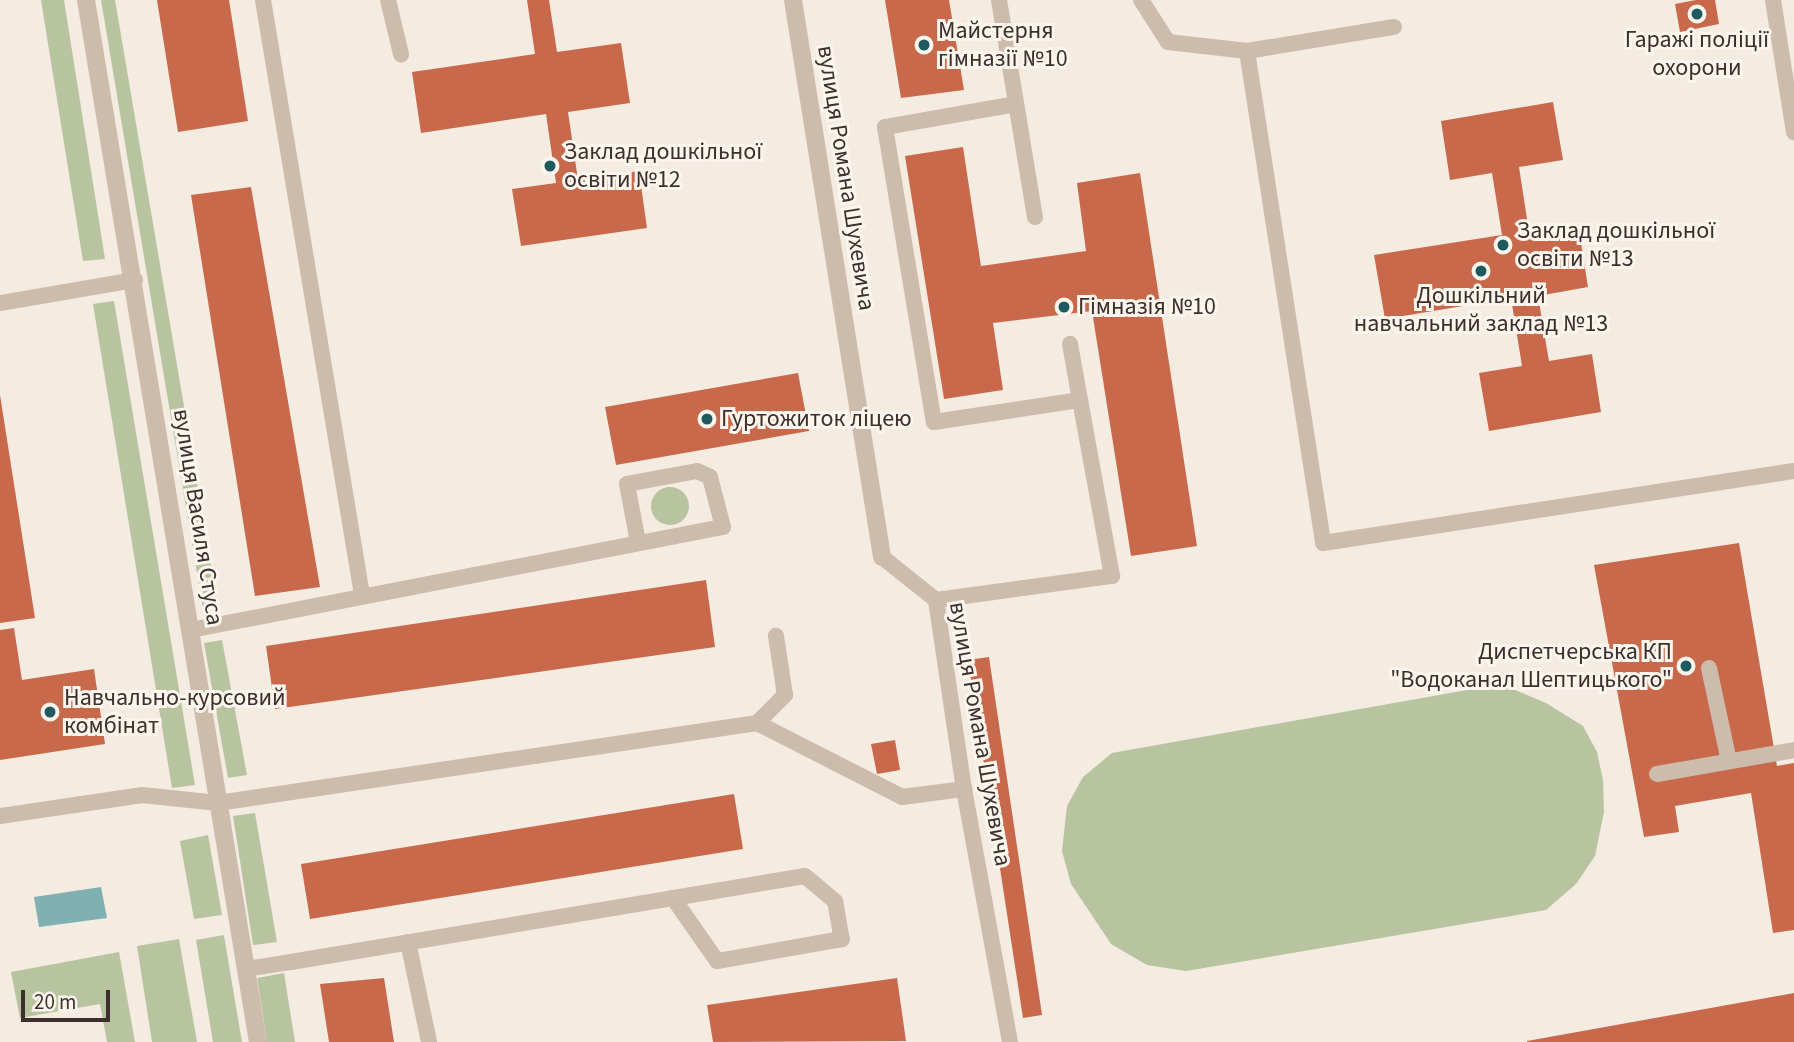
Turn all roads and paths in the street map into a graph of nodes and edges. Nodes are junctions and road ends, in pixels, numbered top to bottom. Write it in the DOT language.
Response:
graph roads {
  1 [pos="86,0"];
  2 [pos="263,0"];
  3 [pos="388,0"];
  4 [pos="793,0"];
  5 [pos="999,0"];
  6 [pos="1141,0"];
  7 [pos="1773,0"];
  8 [pos="1394,27"];
  9 [pos="1247,51"];
  10 [pos="401,54"];
  11 [pos="1016,104"];
  12 [pos="1794,132"];
  13 [pos="1035,217"];
  14 [pos="135,279"];
  15 [pos="0,303"];
  16 [pos="1069,344"];
  17 [pos="1080,400"];
  18 [pos="1794,471"];
  19 [pos="638,542"];
  20 [pos="882,557"];
  21 [pos="362,596"];
  22 [pos="936,600"];
  23 [pos="191,630"];
  24 [pos="776,636"];
  25 [pos="1709,668"];
  26 [pos="757,723"];
  27 [pos="1794,750"];
  28 [pos="1729,761"];
  29 [pos="1657,774"];
  30 [pos="964,789"];
  31 [pos="219,803"];
  32 [pos="0,816"];
  33 [pos="673,898"];
  34 [pos="408,942"];
  35 [pos="246,969"];
  36 [pos="258,1042"];
  37 [pos="429,1042"];
  38 [pos="1010,1042"];
  1 -- 14 [label="street, вулиця Василя Стуса"];
  2 -- 21 [label="lane"];
  3 -- 10 [label="lane"];
  4 -- 20 [label="street, вулиця Романа Шухевича"];
  5 -- 11 [label="lane"];
  6 -- 9 [label="lane"];
  7 -- 12 [label="lane"];
  8 -- 9 [label="lane"];
  9 -- 18 [label="lane"];
  11 -- 13 [label="lane"];
  11 -- 17 [label="lane"];
  14 -- 15 [label="lane"];
  14 -- 23 [label="street, вулиця Василя Стуса"];
  16 -- 17 [label="lane"];
  17 -- 22 [label="lane"];
  19 -- 19 [label="lane"];
  19 -- 21 [label="lane"];
  20 -- 22 [label="lane, вулиця Романа Шухевича"];
  21 -- 23 [label="lane"];
  22 -- 30 [label="lane, вулиця Романа Шухевича"];
  23 -- 31 [label="street, вулиця Василя Стуса"];
  24 -- 26 [label="lane"];
  25 -- 28 [label="lane"];
  26 -- 30 [label="lane"];
  26 -- 31 [label="lane"];
  27 -- 28 [label="lane"];
  28 -- 29 [label="lane"];
  30 -- 38 [label="lane, вулиця Романа Шухевича"];
  31 -- 32 [label="lane"];
  31 -- 35 [label="street, вулиця Василя Стуса"];
  33 -- 33 [label="lane"];
  33 -- 34 [label="lane"];
  34 -- 35 [label="lane"];
  34 -- 37 [label="lane"];
  35 -- 36 [label="street, вулиця Василя Стуса"];
}
